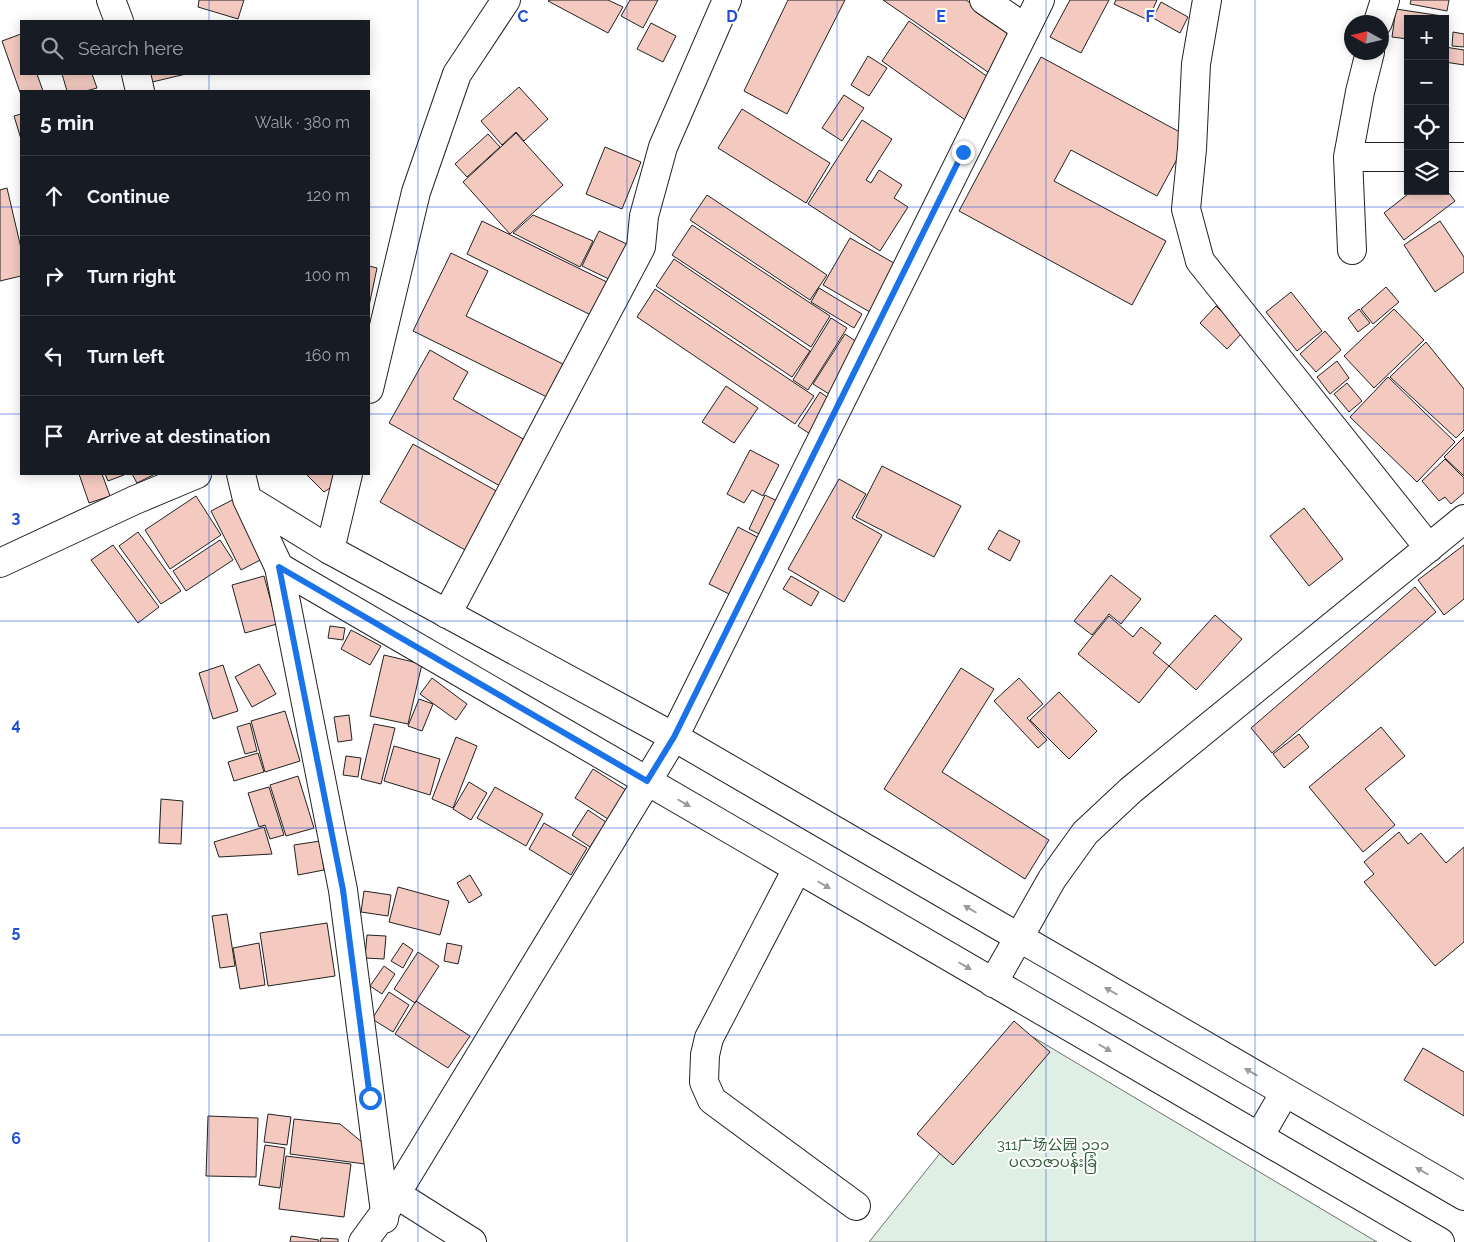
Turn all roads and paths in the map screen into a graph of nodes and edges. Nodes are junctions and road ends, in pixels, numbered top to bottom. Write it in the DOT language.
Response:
graph roads {
  1 [pos="111,0"];
  2 [pos="506,0"];
  3 [pos="728,0"];
  4 [pos="984,0"];
  5 [pos="1040,0"];
  6 [pos="1207,0"];
  7 [pos="1385,0"];
  8 [pos="1380,15"];
  9 [pos="119,20"];
  10 [pos="1025,28"];
  11 [pos="1368,60"];
  12 [pos="136,75"];
  13 [pos="140,90"];
  14 [pos="1348,157"];
  15 [pos="1404,157"];
  16 [pos="1449,157"];
  17 [pos="1464,157"];
  18 [pos="1352,250"];
  19 [pos="370,384"];
  20 [pos="195,475"];
  21 [pos="348,475"];
  22 [pos="244,486"];
  23 [pos="1464,519"];
  24 [pos="1429,548"];
  25 [pos="330,550"];
  26 [pos="0,563"];
  27 [pos="279,567"];
  28 [pos="447,614"];
  29 [pos="674,737"];
  30 [pos="647,781"];
  31 [pos="797,869"];
  32 [pos="1019,937"];
  33 [pos="993,983"];
  34 [pos="1285,1092"];
  35 [pos="1259,1137"];
  36 [pos="1464,1196"];
  37 [pos="391,1203"];
  38 [pos="856,1206"];
  39 [pos="363,1242"];
  40 [pos="382,1242"];
  41 [pos="472,1242"];
  42 [pos="1440,1242"];
  1 -- 9 [label="street"];
  2 -- 19 [label="street"];
  3 -- 28 [label="street"];
  4 -- 10 [label="street"];
  5 -- 10 [label="street"];
  6 -- 24 [label="street"];
  7 -- 8 [label="street"];
  10 -- 29 [label="street"];
  11 -- 14 [label="street"];
  12 -- 13 [label="street"];
  14 -- 15 [label="street"];
  14 -- 18 [label="street"];
  16 -- 17 [label="street"];
  20 -- 26 [label="street"];
  21 -- 25 [label="street"];
  22 -- 25 [label="street"];
  22 -- 27 [label="street"];
  23 -- 24 [label="street"];
  24 -- 32 [label="street"];
  25 -- 28 [label="street"];
  27 -- 30 [label="street"];
  27 -- 37 [label="street"];
  28 -- 29 [label="street"];
  29 -- 30 [label="street"];
  32 -- 29 [label="street, one-way"];
  30 -- 31 [label="street, one-way"];
  30 -- 37 [label="street"];
  31 -- 33 [label="street, one-way"];
  31 -- 38 [label="street"];
  32 -- 33 [label="street"];
  34 -- 32 [label="street, one-way"];
  33 -- 35 [label="street, one-way"];
  34 -- 35 [label="street"];
  36 -- 34 [label="street, one-way"];
  35 -- 42 [label="street"];
  37 -- 39 [label="street"];
  37 -- 40 [label="street"];
  37 -- 41 [label="street"];
}
